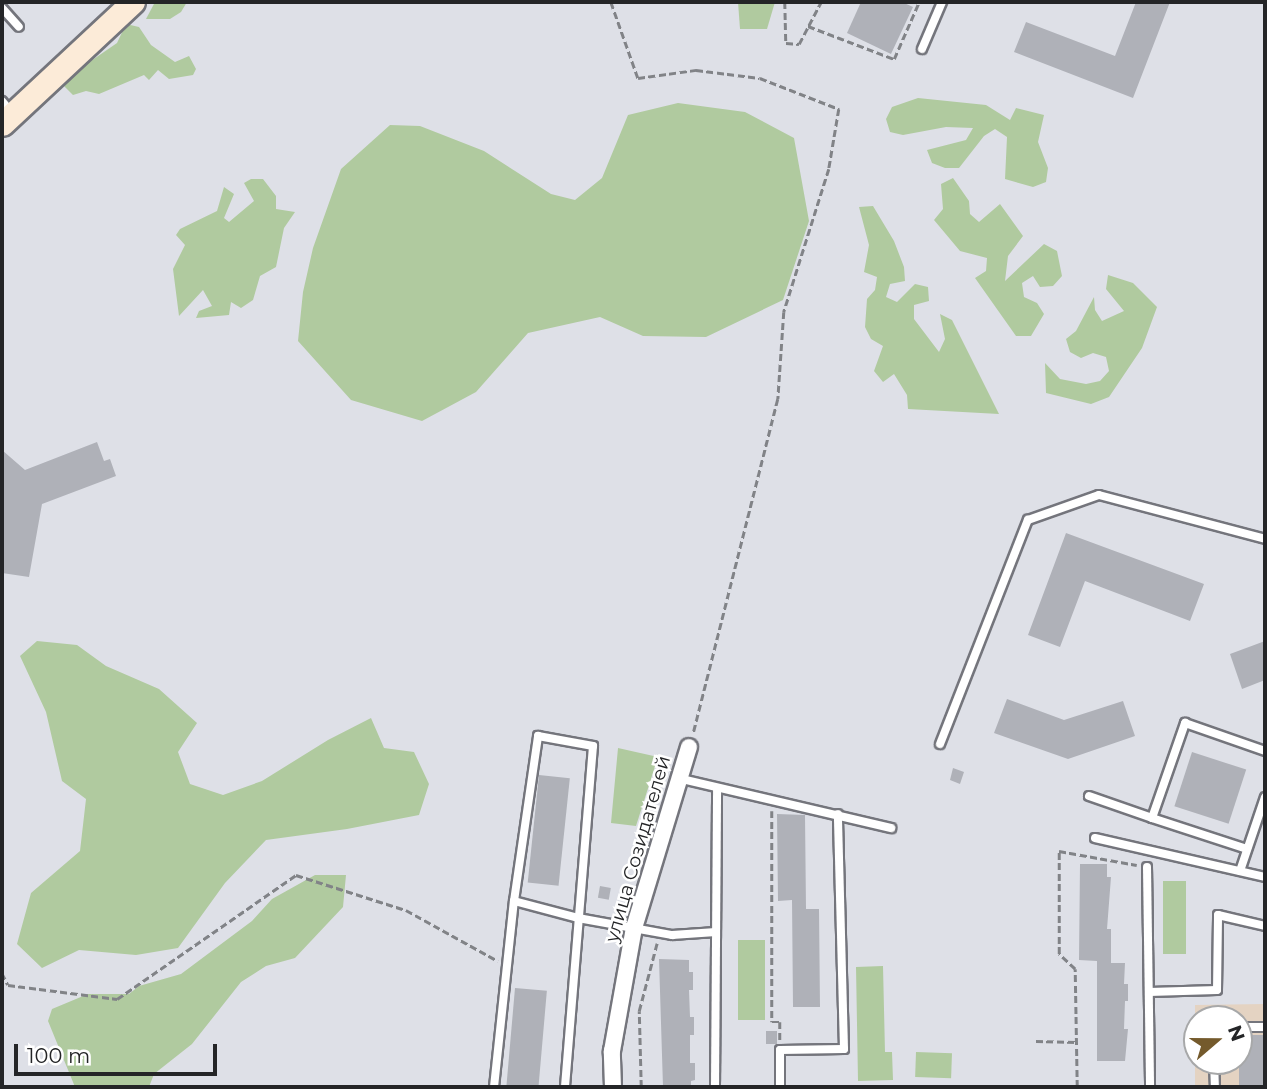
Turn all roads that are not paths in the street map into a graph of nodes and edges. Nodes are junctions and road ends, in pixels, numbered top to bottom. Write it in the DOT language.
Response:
graph roads {
  1 [pos="133,2"];
  2 [pos="942,2"];
  3 [pos="2,8"];
  4 [pos="19,27"];
  5 [pos="922,49"];
  6 [pos="5,113"];
  7 [pos="1265,539"];
  8 [pos="940,744"];
  9 [pos="690,747"];
  10 [pos="1265,751"];
  11 [pos="682,779"];
  12 [pos="717,789"];
  13 [pos="1089,796"];
  14 [pos="1265,797"];
  15 [pos="838,814"];
  16 [pos="1152,818"];
  17 [pos="891,828"];
  18 [pos="1095,838"];
  19 [pos="1247,849"];
  20 [pos="1147,867"];
  21 [pos="1240,872"];
  22 [pos="1265,877"];
  23 [pos="514,901"];
  24 [pos="578,918"];
  25 [pos="1265,926"];
  26 [pos="634,928"];
  27 [pos="716,932"];
  28 [pos="1149,992"];
  29 [pos="494,1087"];
  30 [pos="565,1087"];
  31 [pos="612,1087"];
  32 [pos="715,1087"];
  33 [pos="780,1087"];
  34 [pos="1150,1087"];
  1 -- 6 [label="street"];
  2 -- 5 [label="lane"];
  3 -- 4 [label="lane"];
  7 -- 8 [label="lane"];
  9 -- 11 [label="street, улица Созидателей"];
  10 -- 16 [label="lane"];
  11 -- 12 [label="lane"];
  11 -- 26 [label="street, улица Созидателей"];
  12 -- 15 [label="lane"];
  12 -- 27 [label="lane"];
  13 -- 16 [label="lane"];
  14 -- 19 [label="lane"];
  15 -- 17 [label="lane"];
  15 -- 33 [label="lane"];
  16 -- 19 [label="lane"];
  18 -- 21 [label="lane"];
  19 -- 21 [label="lane"];
  20 -- 28 [label="lane"];
  21 -- 22 [label="lane"];
  23 -- 24 [label="lane"];
  23 -- 24 [label="lane"];
  23 -- 29 [label="lane"];
  24 -- 26 [label="lane"];
  24 -- 30 [label="lane"];
  25 -- 28 [label="lane"];
  26 -- 27 [label="lane"];
  26 -- 31 [label="street, улица Созидателей"];
  27 -- 32 [label="lane"];
  28 -- 34 [label="lane"];
}
